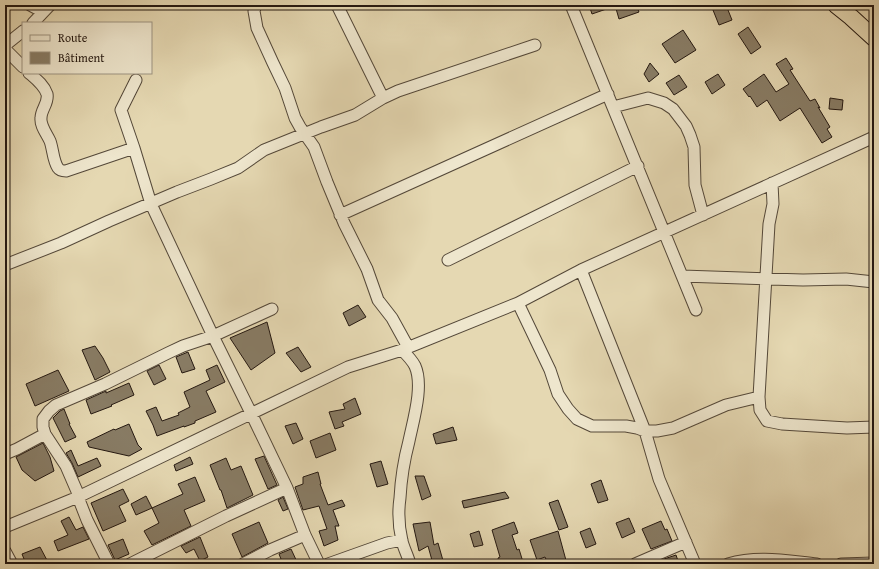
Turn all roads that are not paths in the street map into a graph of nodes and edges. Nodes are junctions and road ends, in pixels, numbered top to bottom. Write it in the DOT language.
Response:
graph roads {
  1 [pos="30,5"];
  2 [pos="256,5"];
  3 [pos="338,5"];
  4 [pos="571,5"];
  5 [pos="836,5"];
  6 [pos="47,8"];
  7 [pos="34,22"];
  8 [pos="22,32"];
  9 [pos="874,38"];
  10 [pos="535,45"];
  11 [pos="5,48"];
  12 [pos="22,66"];
  13 [pos="30,74"];
  14 [pos="136,80"];
  15 [pos="608,94"];
  16 [pos="383,98"];
  17 [pos="613,107"];
  18 [pos="305,134"];
  19 [pos="874,137"];
  20 [pos="134,148"];
  21 [pos="638,166"];
  22 [pos="772,184"];
  23 [pos="151,204"];
  24 [pos="340,215"];
  25 [pos="703,215"];
  26 [pos="665,232"];
  27 [pos="448,260"];
  28 [pos="5,265"];
  29 [pos="581,270"];
  30 [pos="682,276"];
  31 [pos="766,278"];
  32 [pos="874,282"];
  33 [pos="518,303"];
  34 [pos="272,309"];
  35 [pos="696,310"];
  36 [pos="213,336"];
  37 [pos="405,348"];
  38 [pos="759,397"];
  39 [pos="251,413"];
  40 [pos="874,427"];
  41 [pos="645,431"];
  42 [pos="45,434"];
  43 [pos="5,454"];
  44 [pos="287,488"];
  45 [pos="79,496"];
  46 [pos="5,527"];
  47 [pos="305,535"];
  48 [pos="402,540"];
  49 [pos="686,542"];
  50 [pos="5,551"];
  51 [pos="874,563"];
  52 [pos="12,564"];
  53 [pos="109,564"];
  54 [pos="130,564"];
  55 [pos="243,564"];
  56 [pos="319,564"];
  57 [pos="328,564"];
  58 [pos="410,564"];
  59 [pos="634,564"];
  60 [pos="695,564"];
  61 [pos="728,564"];
  62 [pos="817,564"];
  63 [pos="841,564"];
  1 -- 6 [label="street"];
  2 -- 18 [label="street"];
  3 -- 16 [label="street"];
  4 -- 15 [label="street"];
  5 -- 9 [label="highway"];
  6 -- 7 [label="street"];
  8 -- 11 [label="street"];
  10 -- 16 [label="street"];
  11 -- 12 [label="street"];
  13 -- 20 [label="street"];
  14 -- 20 [label="street"];
  15 -- 17 [label="street"];
  15 -- 24 [label="street"];
  16 -- 18 [label="street"];
  17 -- 21 [label="street"];
  17 -- 25 [label="street"];
  18 -- 23 [label="street"];
  18 -- 24 [label="street"];
  19 -- 22 [label="street"];
  20 -- 23 [label="street"];
  21 -- 26 [label="street"];
  21 -- 27 [label="street"];
  22 -- 25 [label="street"];
  22 -- 31 [label="street"];
  23 -- 28 [label="street"];
  23 -- 36 [label="street"];
  24 -- 37 [label="street"];
  25 -- 26 [label="street"];
  26 -- 29 [label="street"];
  26 -- 30 [label="street"];
  29 -- 33 [label="street"];
  29 -- 41 [label="street"];
  30 -- 31 [label="street"];
  30 -- 35 [label="street"];
  31 -- 32 [label="street"];
  31 -- 38 [label="street"];
  33 -- 37 [label="street"];
  33 -- 41 [label="street"];
  34 -- 36 [label="street"];
  36 -- 39 [label="street"];
  36 -- 42 [label="street"];
  37 -- 39 [label="street"];
  37 -- 48 [label="street"];
  38 -- 40 [label="street"];
  38 -- 41 [label="street"];
  39 -- 44 [label="street"];
  39 -- 45 [label="street"];
  41 -- 49 [label="street"];
  42 -- 43 [label="street"];
  42 -- 45 [label="street"];
  44 -- 47 [label="street"];
  44 -- 54 [label="street"];
  45 -- 46 [label="street"];
  45 -- 53 [label="street"];
  47 -- 55 [label="street"];
  47 -- 56 [label="street"];
  48 -- 57 [label="street"];
  48 -- 58 [label="street"];
  49 -- 59 [label="street"];
  49 -- 60 [label="street"];
  50 -- 52 [label="street"];
  51 -- 63 [label="street"];
  61 -- 62 [label="street"];
}
